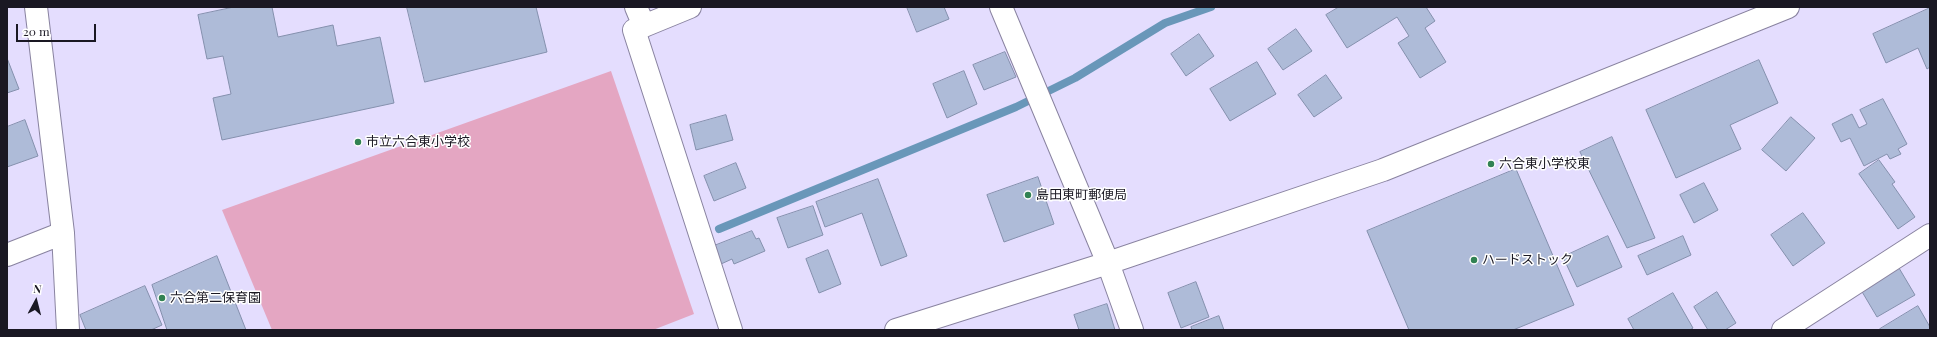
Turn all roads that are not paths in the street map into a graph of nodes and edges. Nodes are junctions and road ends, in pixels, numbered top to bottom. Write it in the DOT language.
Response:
graph roads {
  1 [pos="36,7"];
  2 [pos="690,7"];
  3 [pos="1001,7"];
  4 [pos="1788,7"];
  5 [pos="640,17"];
  6 [pos="63,233"];
  7 [pos="1930,236"];
  8 [pos="7,255"];
  9 [pos="1108,263"];
  10 [pos="68,330"];
  11 [pos="731,330"];
  12 [pos="896,330"];
  13 [pos="1132,330"];
  14 [pos="1783,330"];
  1 -- 6 [label="street"];
  2 -- 5 [label="street"];
  3 -- 9 [label="street"];
  4 -- 9 [label="street"];
  5 -- 11 [label="street"];
  6 -- 8 [label="street"];
  6 -- 10 [label="street"];
  7 -- 14 [label="street"];
  9 -- 12 [label="street"];
  9 -- 13 [label="street"];
}
